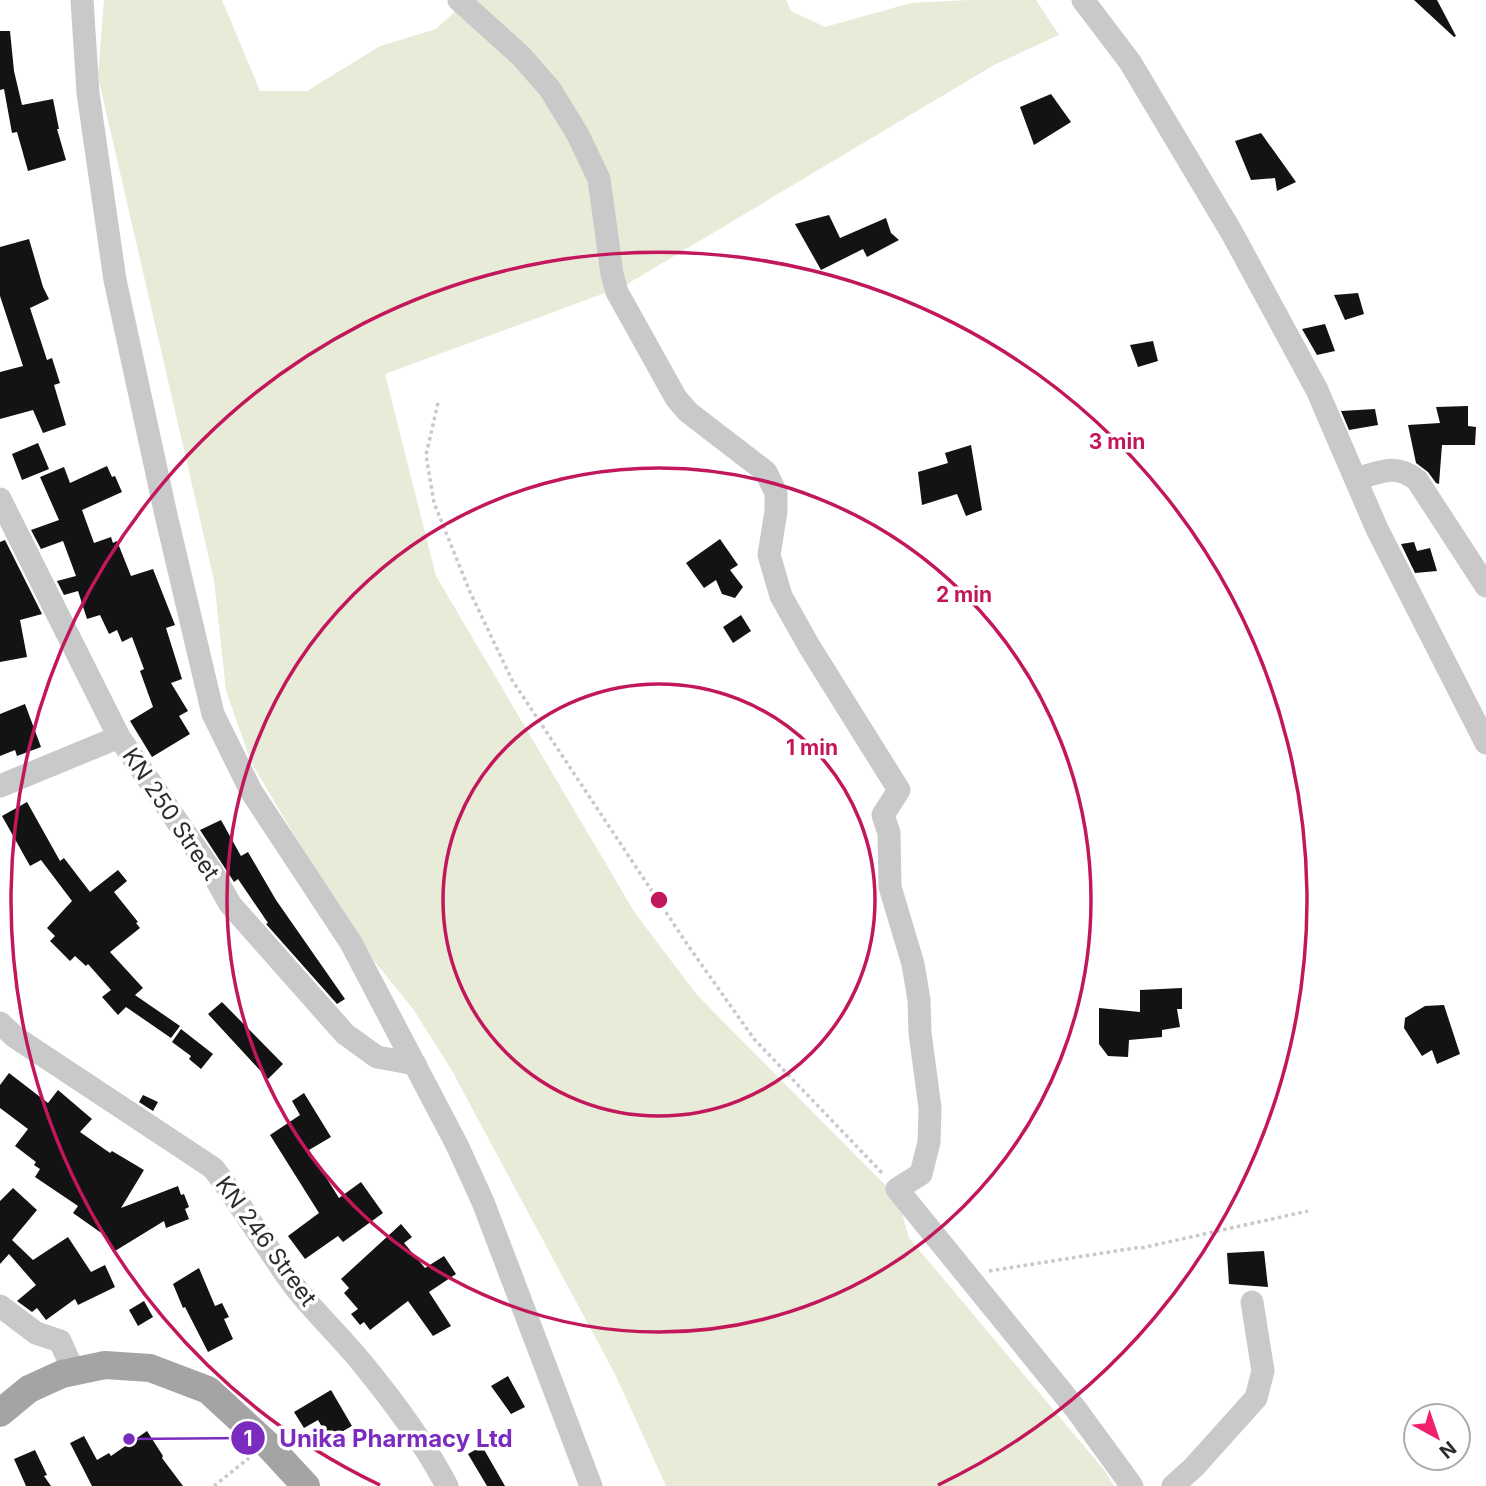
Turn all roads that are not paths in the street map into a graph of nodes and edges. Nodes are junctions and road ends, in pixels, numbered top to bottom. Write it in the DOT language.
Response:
graph roads {
  1 [pos="82,0"];
  2 [pos="459,0"];
  3 [pos="1083,0"];
  4 [pos="1356,479"];
  5 [pos="0,499"];
  6 [pos="1486,586"];
  7 [pos="119,737"];
  8 [pos="1486,743"];
  9 [pos="0,786"];
  10 [pos="0,1023"];
  11 [pos="415,1064"];
  12 [pos="1252,1302"];
  13 [pos="0,1306"];
  14 [pos="74,1371"];
  15 [pos="0,1413"];
  16 [pos="306,1486"];
  17 [pos="447,1486"];
  18 [pos="592,1486"];
  19 [pos="1132,1486"];
  20 [pos="1173,1486"];
  1 -- 11 [label="street"];
  2 -- 19 [label="street"];
  3 -- 4 [label="street"];
  4 -- 6 [label="street"];
  4 -- 8 [label="street"];
  5 -- 7 [label="street, KN 250 Street"];
  7 -- 9 [label="street"];
  7 -- 11 [label="street, KN 250 Street"];
  10 -- 17 [label="street, KN 246 Street"];
  11 -- 18 [label="street"];
  12 -- 20 [label="street"];
  13 -- 14 [label="street"];
  14 -- 15 [label="main road"];
  14 -- 16 [label="main road"];
}
